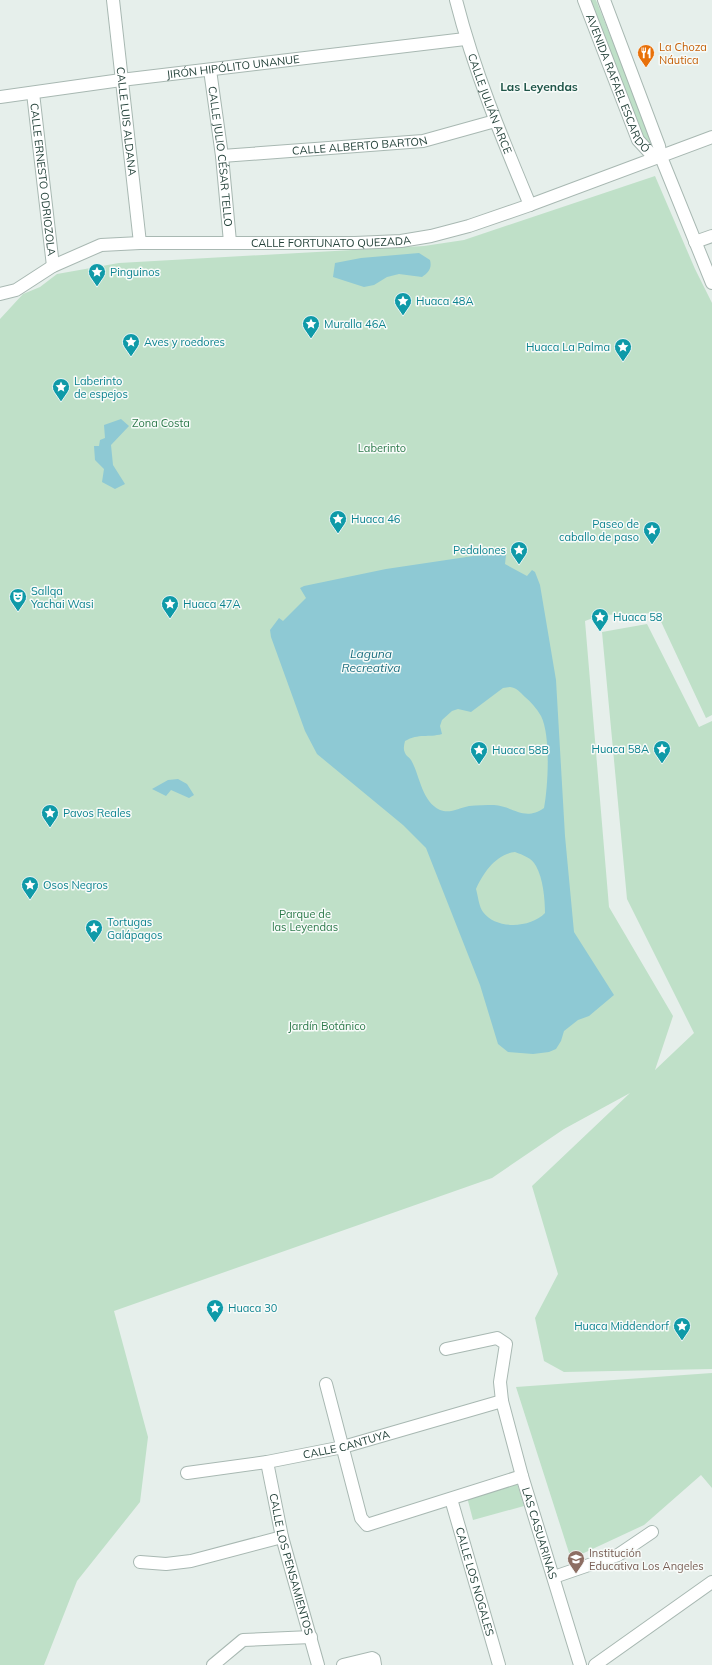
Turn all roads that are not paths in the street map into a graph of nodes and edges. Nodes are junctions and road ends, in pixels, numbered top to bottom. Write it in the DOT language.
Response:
graph roads {
  1 [pos="112,0"];
  2 [pos="456,0"];
  3 [pos="584,0"];
  4 [pos="604,0"];
  5 [pos="466,39"];
  6 [pos="210,70"];
  7 [pos="121,80"];
  8 [pos="33,93"];
  9 [pos="0,97"];
  10 [pos="495,121"];
  11 [pos="712,138"];
  12 [pos="222,156"];
  13 [pos="661,157"];
  14 [pos="530,205"];
  15 [pos="712,236"];
  16 [pos="230,242"];
  17 [pos="695,242"];
  18 [pos="140,243"];
  19 [pos="53,266"];
  20 [pos="712,283"];
  21 [pos="0,294"];
  22 [pos="446,1349"];
  23 [pos="326,1384"];
  24 [pos="502,1401"];
  25 [pos="343,1447"];
  26 [pos="267,1462"];
  27 [pos="187,1473"];
  28 [pos="522,1476"];
  29 [pos="451,1499"];
  30 [pos="652,1532"];
  31 [pos="282,1537"];
  32 [pos="140,1562"];
  33 [pos="554,1577"];
  34 [pos="712,1582"];
  35 [pos="311,1637"];
  36 [pos="375,1662"];
  37 [pos="213,1665"];
  38 [pos="318,1665"];
  39 [pos="343,1665"];
  40 [pos="499,1665"];
  41 [pos="580,1665"];
  42 [pos="596,1665"];
  1 -- 7 [label="street, CALLE LUIS ALDANA"];
  2 -- 5 [label="street, CALLE JULIÁN ARCE"];
  3 -- 13 [label="street, AVENIDA RAFAEL ESCARDÓ"];
  4 -- 13 [label="street, AVENIDA RAFAEL ESCARDÓ"];
  5 -- 6 [label="street, JIRÓN HIPÓLITO UNANUE"];
  5 -- 10 [label="street, CALLE JULIÁN ARCE"];
  6 -- 7 [label="street, JIRÓN HIPÓLITO UNANUE"];
  6 -- 12 [label="street, CALLE JULIO CÉSAR TELLO"];
  7 -- 8 [label="street, JIRÓN HIPÓLITO UNANUE"];
  7 -- 18 [label="street, CALLE LUIS ALDANA"];
  8 -- 9 [label="street, JIRÓN HIPÓLITO UNANUE"];
  8 -- 19 [label="street, CALLE ERNESTO ODRIOZOLA"];
  10 -- 12 [label="street, CALLE ALBERTO BARTON"];
  10 -- 14 [label="street, CALLE JULIÁN ARCE"];
  11 -- 13 [label="street, CALLE FORTUNATO QUEZADA"];
  12 -- 16 [label="street, CALLE JULIO CÉSAR TELLO"];
  13 -- 14 [label="street, CALLE FORTUNATO QUEZADA"];
  13 -- 17 [label="street, AVENIDA RAFAEL ESCARDÓ"];
  14 -- 16 [label="street, CALLE FORTUNATO QUEZADA"];
  15 -- 17 [label="street"];
  16 -- 18 [label="street, CALLE FORTUNATO QUEZADA"];
  17 -- 20 [label="street, AVENIDA RAFAEL ESCARDÓ"];
  18 -- 19 [label="street, CALLE FORTUNATO QUEZADA"];
  19 -- 21 [label="street, CALLE FORTUNATO QUEZADA"];
  22 -- 24 [label="street, LAS CASUARINAS"];
  23 -- 25 [label="street"];
  24 -- 25 [label="street, CALLE CANTUYA"];
  24 -- 28 [label="street, LAS CASUARINAS"];
  25 -- 26 [label="street, CALLE CANTUYA"];
  25 -- 29 [label="street"];
  26 -- 27 [label="street, CALLE CANTUYA"];
  26 -- 31 [label="street, CALLE LOS PENSAMIENTOS"];
  28 -- 29 [label="street"];
  28 -- 33 [label="street, LAS CASUARINAS"];
  29 -- 40 [label="street, CALLE LOS NOGALES"];
  30 -- 33 [label="street"];
  31 -- 32 [label="street"];
  31 -- 35 [label="street, CALLE LOS PENSAMIENTOS"];
  33 -- 41 [label="street, LAS CASUARINAS"];
  34 -- 42 [label="street"];
  35 -- 37 [label="street"];
  35 -- 38 [label="street, CALLE LOS PENSAMIENTOS"];
  36 -- 39 [label="street"];
}
